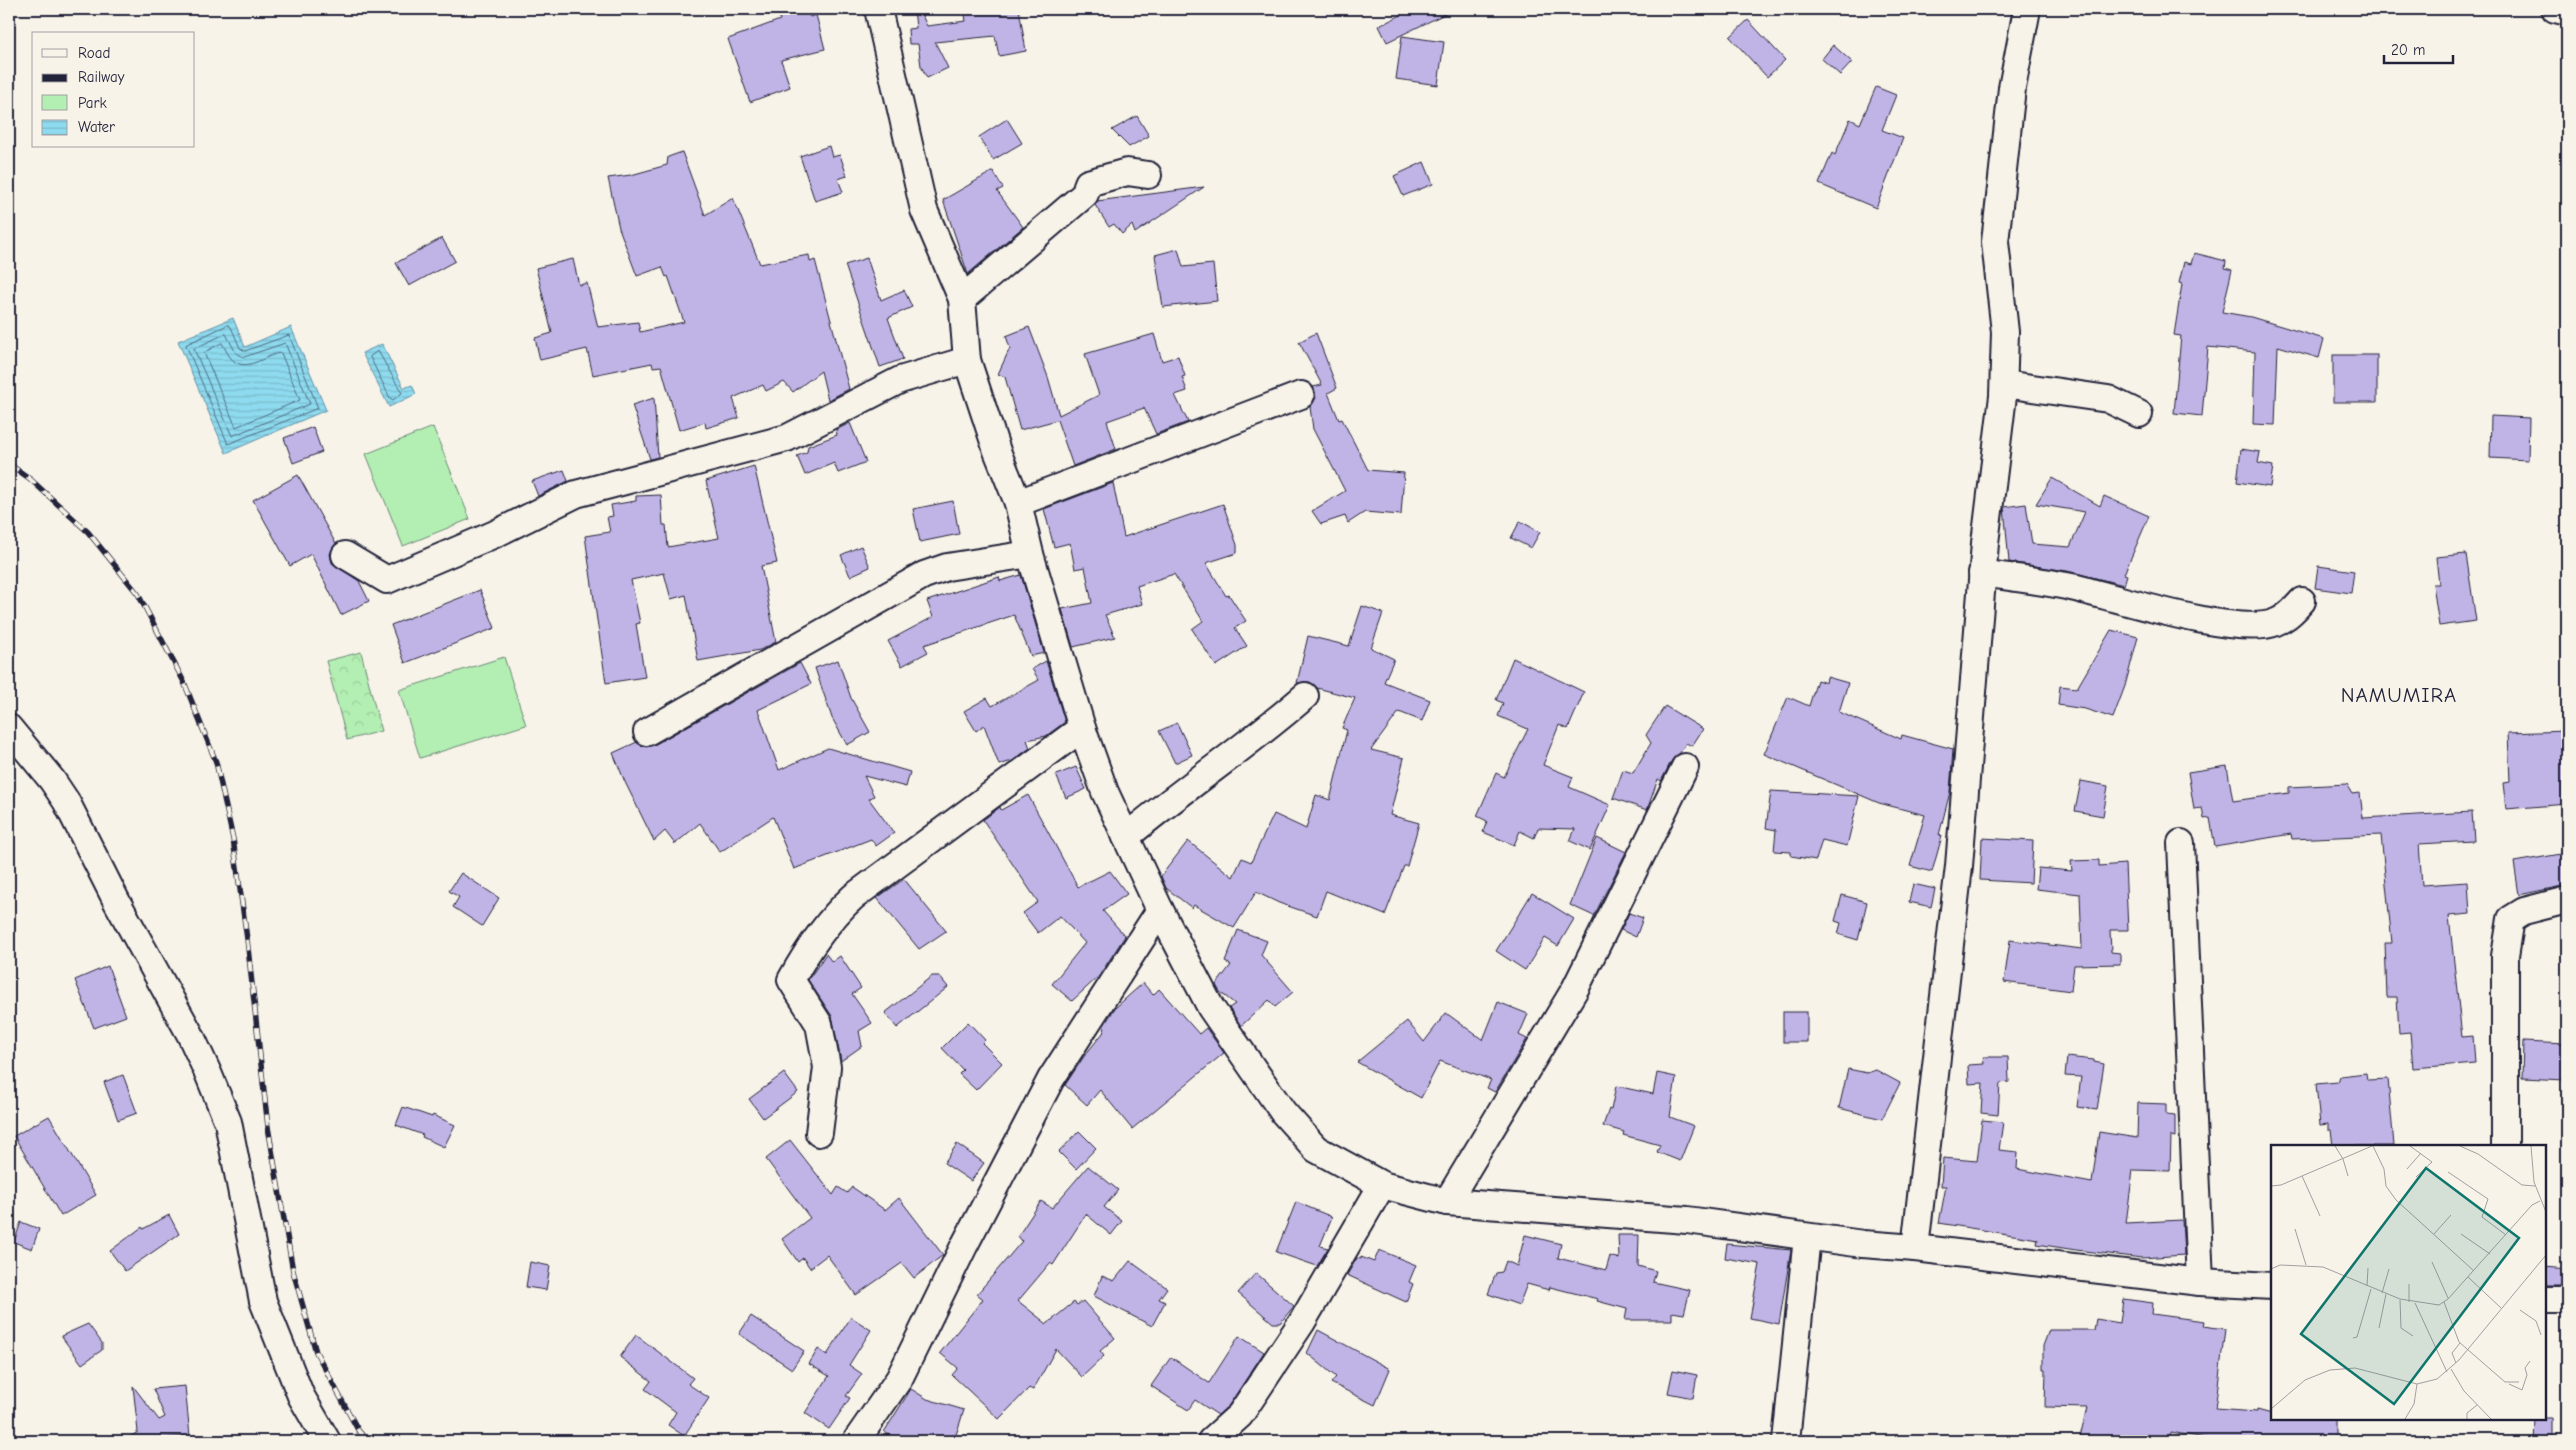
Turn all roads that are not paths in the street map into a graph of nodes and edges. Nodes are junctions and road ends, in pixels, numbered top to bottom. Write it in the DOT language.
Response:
graph roads {
  1 [pos="878,9"];
  2 [pos="2027,9"];
  3 [pos="2555,9"];
  4 [pos="2567,12"];
  5 [pos="1148,175"];
  6 [pos="962,299"];
  7 [pos="967,360"];
  8 [pos="2004,384"];
  9 [pos="1301,396"];
  10 [pos="2139,414"];
  11 [pos="1018,502"];
  12 [pos="1030,554"];
  13 [pos="345,555"];
  14 [pos="1982,574"];
  15 [pos="2302,601"];
  16 [pos="1305,696"];
  17 [pos="9,728"];
  18 [pos="1082,728"];
  19 [pos="647,732"];
  20 [pos="1685,767"];
  21 [pos="1126,837"];
  22 [pos="2181,843"];
  23 [pos="2567,900"];
  24 [pos="1160,910"];
  25 [pos="819,1133"];
  26 [pos="2505,1145"];
  27 [pos="1382,1185"];
  28 [pos="1447,1202"];
  29 [pos="1807,1237"];
  30 [pos="1915,1248"];
  31 [pos="2200,1282"];
  32 [pos="2271,1286"];
  33 [pos="2546,1300"];
  34 [pos="2567,1300"];
  35 [pos="327,1441"];
  36 [pos="856,1441"];
  37 [pos="1211,1441"];
  38 [pos="1786,1441"];
  1 -- 6 [label="street"];
  2 -- 8 [label="street"];
  3 -- 4 [label="street"];
  5 -- 6 [label="street"];
  6 -- 7 [label="street"];
  7 -- 11 [label="street"];
  7 -- 13 [label="street"];
  8 -- 10 [label="street"];
  8 -- 14 [label="street"];
  9 -- 11 [label="street"];
  11 -- 12 [label="street"];
  12 -- 18 [label="street"];
  12 -- 19 [label="street"];
  14 -- 15 [label="street"];
  14 -- 30 [label="street"];
  16 -- 21 [label="street"];
  17 -- 35 [label="street"];
  18 -- 21 [label="street"];
  18 -- 25 [label="street"];
  20 -- 28 [label="street"];
  21 -- 24 [label="street"];
  22 -- 31 [label="street"];
  23 -- 26 [label="street"];
  24 -- 27 [label="street"];
  24 -- 36 [label="street"];
  27 -- 28 [label="street"];
  27 -- 37 [label="street"];
  28 -- 29 [label="street"];
  29 -- 30 [label="street"];
  29 -- 38 [label="street"];
  30 -- 31 [label="street"];
  31 -- 32 [label="street"];
  33 -- 34 [label="street"];
}
